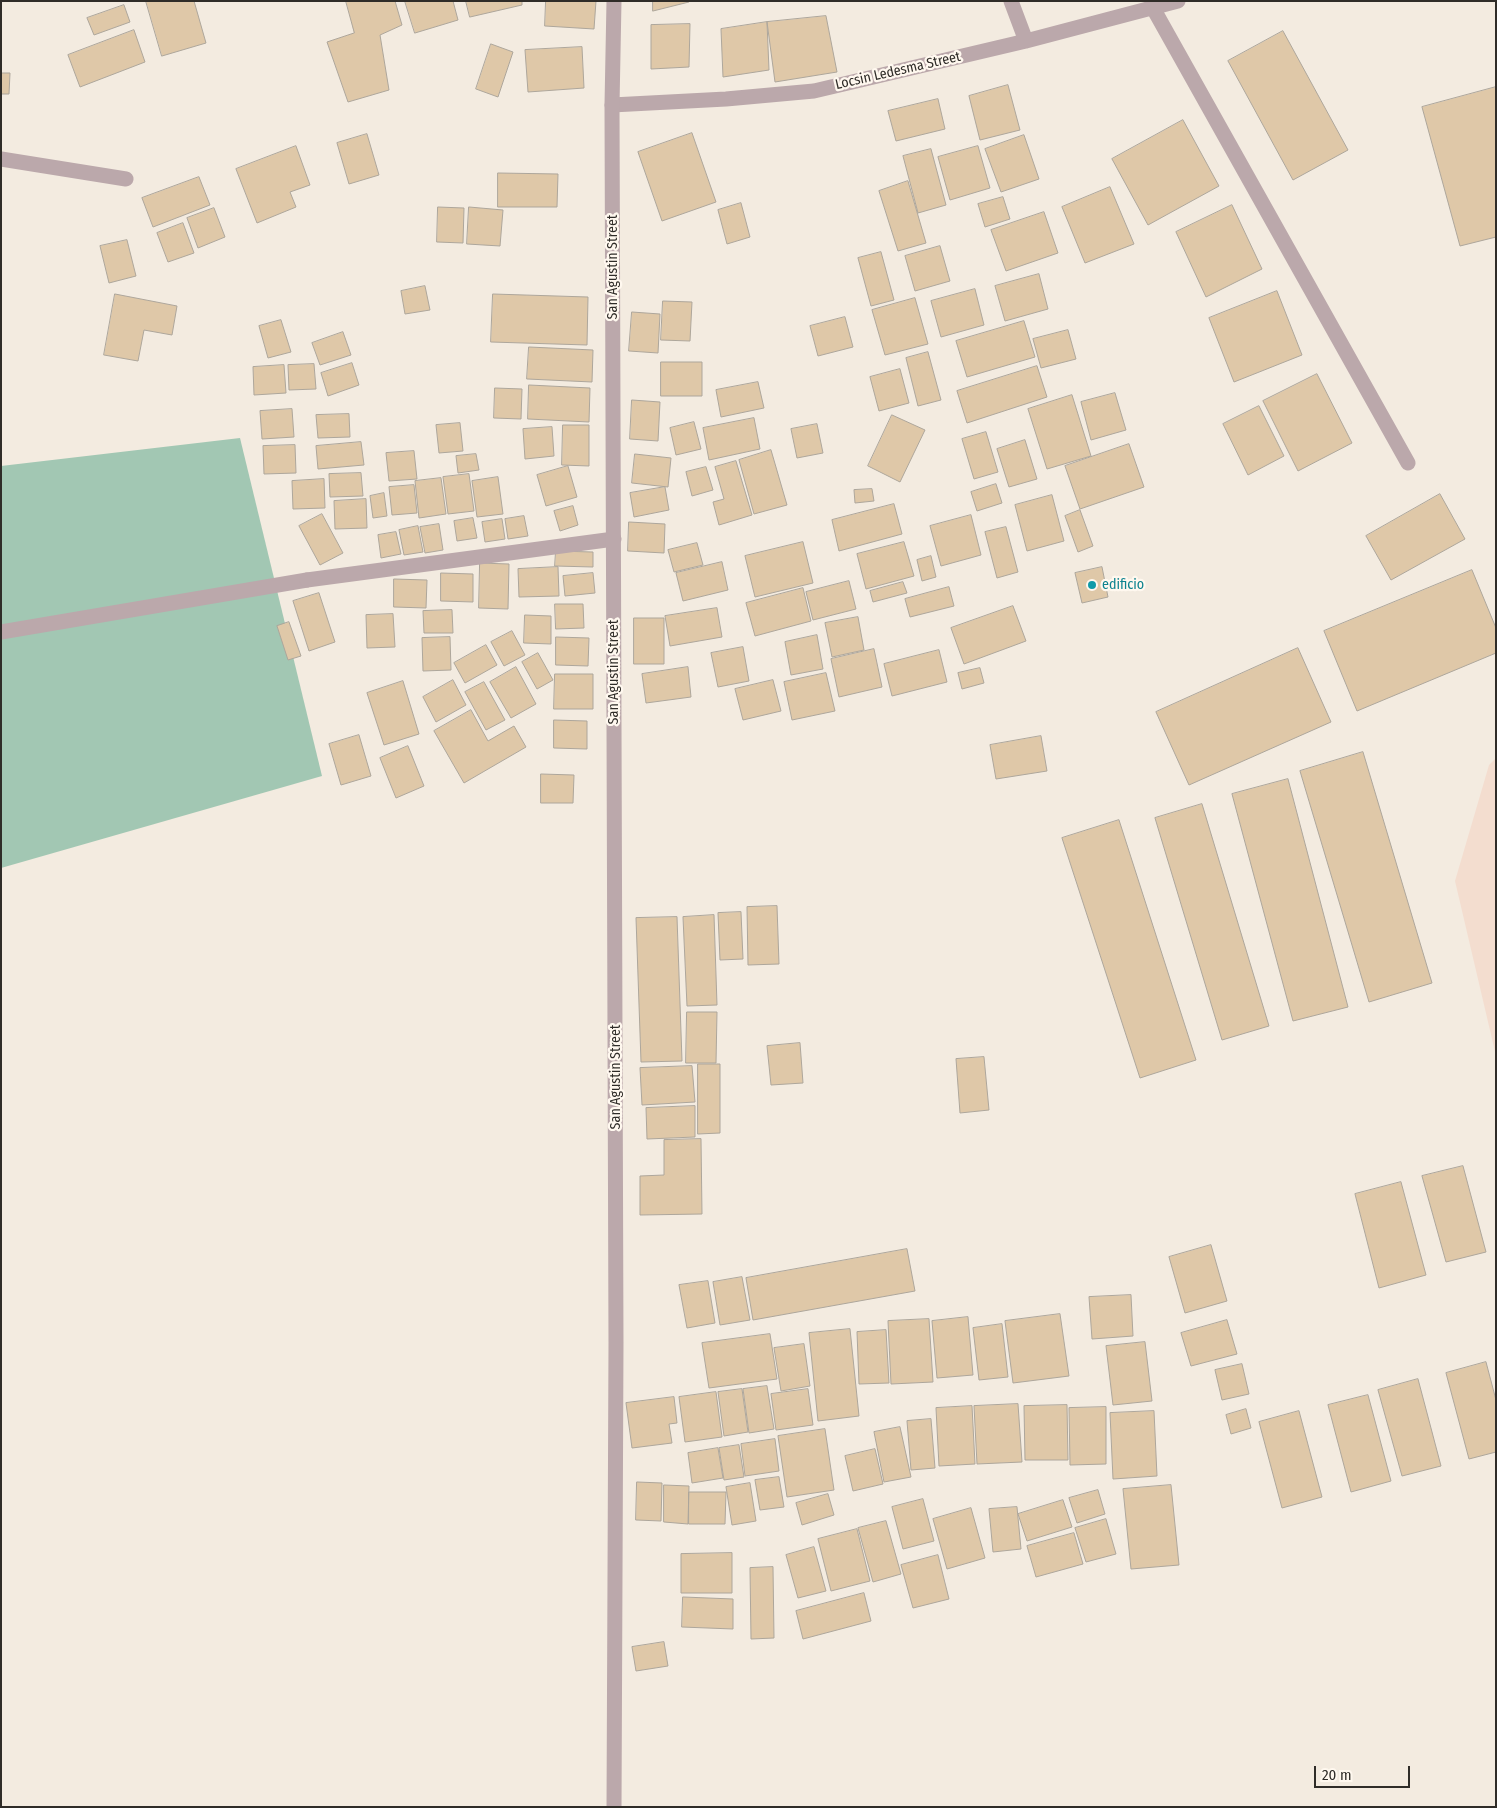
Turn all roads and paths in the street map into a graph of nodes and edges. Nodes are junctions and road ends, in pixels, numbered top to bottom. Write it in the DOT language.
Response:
graph roads {
  1 [pos="614,1"];
  2 [pos="1011,1"];
  3 [pos="1178,1"];
  4 [pos="1152,8"];
  5 [pos="1026,41"];
  6 [pos="612,105"];
  7 [pos="1,159"];
  8 [pos="126,179"];
  9 [pos="1408,463"];
  10 [pos="614,539"];
  11 [pos="1,632"];
  12 [pos="614,1807"];
  1 -- 6 [label="street, San Agustin Street"];
  2 -- 5 [label="street"];
  3 -- 4 [label="street, Locsin Ledesma Street"];
  4 -- 5 [label="street, Locsin Ledesma Street"];
  4 -- 9 [label="street"];
  5 -- 6 [label="street, Locsin Ledesma Street"];
  6 -- 10 [label="street, San Agustin Street"];
  7 -- 8 [label="street"];
  10 -- 11 [label="street"];
  10 -- 12 [label="street, San Agustin Street"];
}
